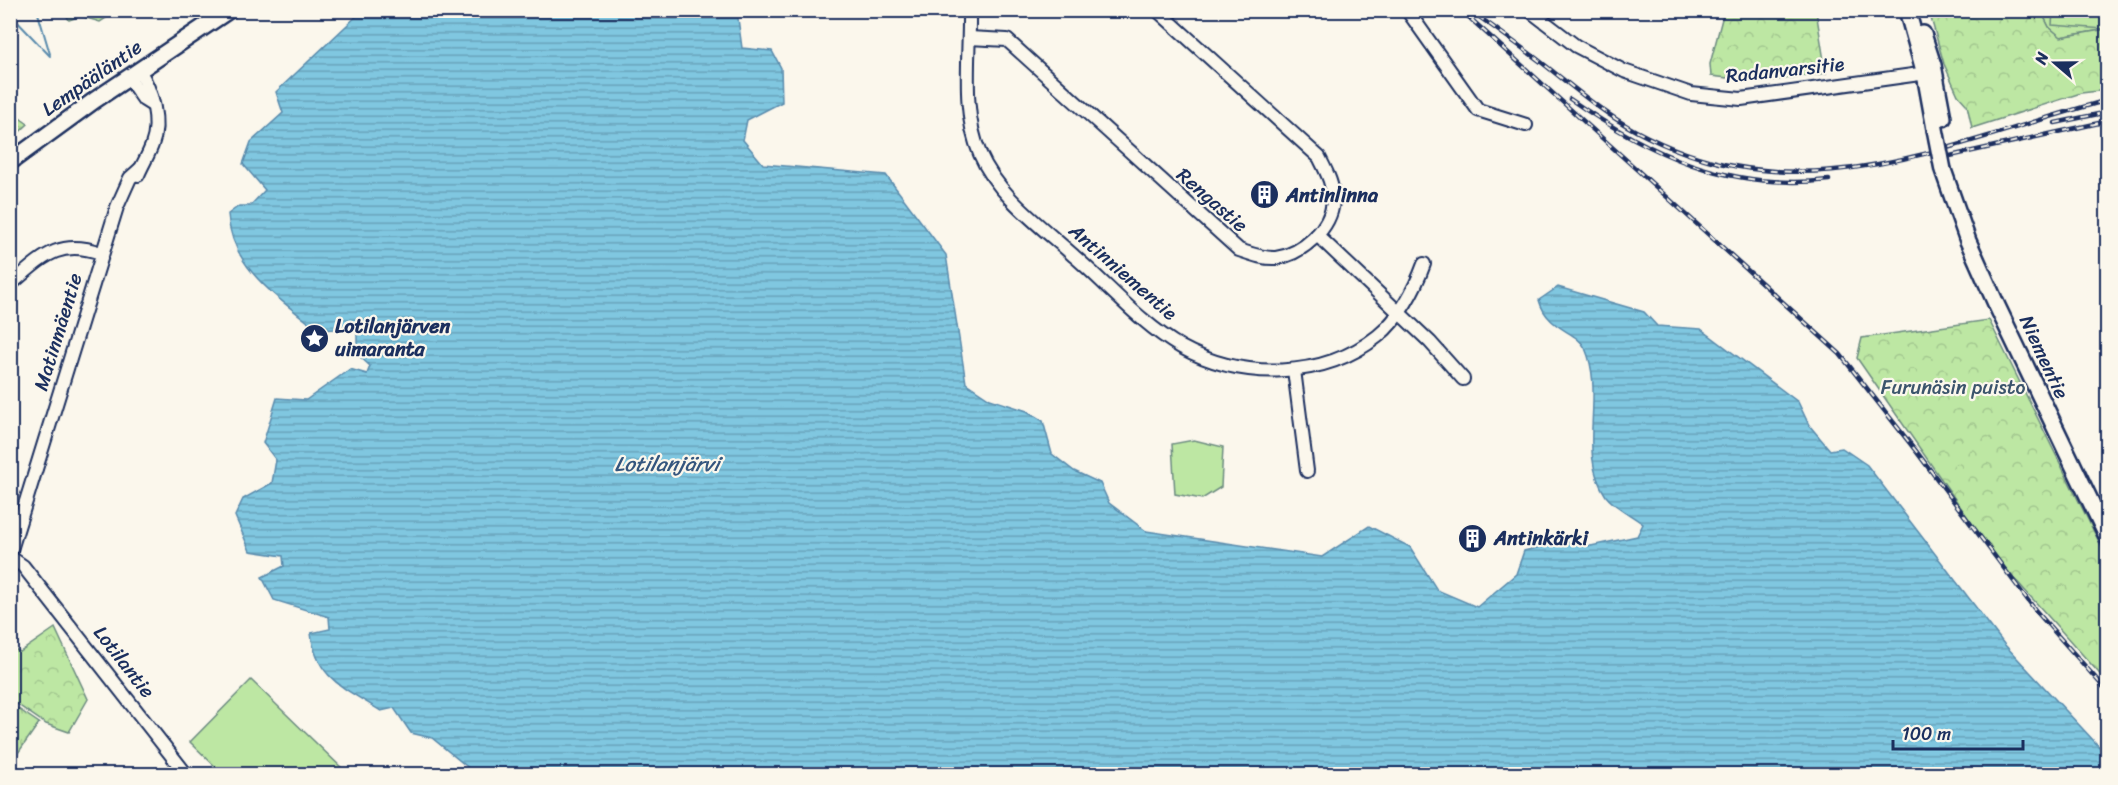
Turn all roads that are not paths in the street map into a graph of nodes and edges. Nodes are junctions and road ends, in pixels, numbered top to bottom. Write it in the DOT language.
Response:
graph roads {
  1 [pos="229,10"];
  2 [pos="969,10"];
  3 [pos="1157,10"];
  4 [pos="1407,10"];
  5 [pos="1529,10"];
  6 [pos="1907,10"];
  7 [pos="1912,10"];
  8 [pos="969,38"];
  9 [pos="1929,68"];
  10 [pos="133,73"];
  11 [pos="1526,125"];
  12 [pos="10,162"];
  13 [pos="1317,235"];
  14 [pos="102,253"];
  15 [pos="1424,264"];
  16 [pos="10,285"];
  17 [pos="1397,313"];
  18 [pos="1294,370"];
  19 [pos="1463,379"];
  20 [pos="1307,471"];
  21 [pos="2108,538"];
  22 [pos="10,555"];
  23 [pos="10,565"];
  24 [pos="29,576"];
  25 [pos="186,774"];
  1 -- 10 [label="main road, Lempääläntie"];
  2 -- 8 [label="street, Antinniementie"];
  3 -- 13 [label="street, Rengastie"];
  4 -- 11 [label="street"];
  5 -- 9 [label="street, Radanvarsitie"];
  6 -- 9 [label="main road, Niementie"];
  7 -- 9 [label="main road, Niementie"];
  8 -- 13 [label="street, Rengastie"];
  8 -- 18 [label="street, Antinniementie"];
  9 -- 21 [label="main road, Niementie, bridge"];
  10 -- 12 [label="main road, Lempääläntie"];
  10 -- 14 [label="street, Matinmäentie"];
  13 -- 17 [label="street"];
  14 -- 16 [label="street"];
  14 -- 22 [label="street, Matinmäentie"];
  15 -- 17 [label="street, Antinniementie"];
  17 -- 18 [label="street, Antinniementie"];
  17 -- 19 [label="street"];
  18 -- 20 [label="street"];
  22 -- 24 [label="street, Lotilantie"];
  23 -- 24 [label="street, Lotilantie"];
  24 -- 25 [label="street, Lotilantie"];
}
